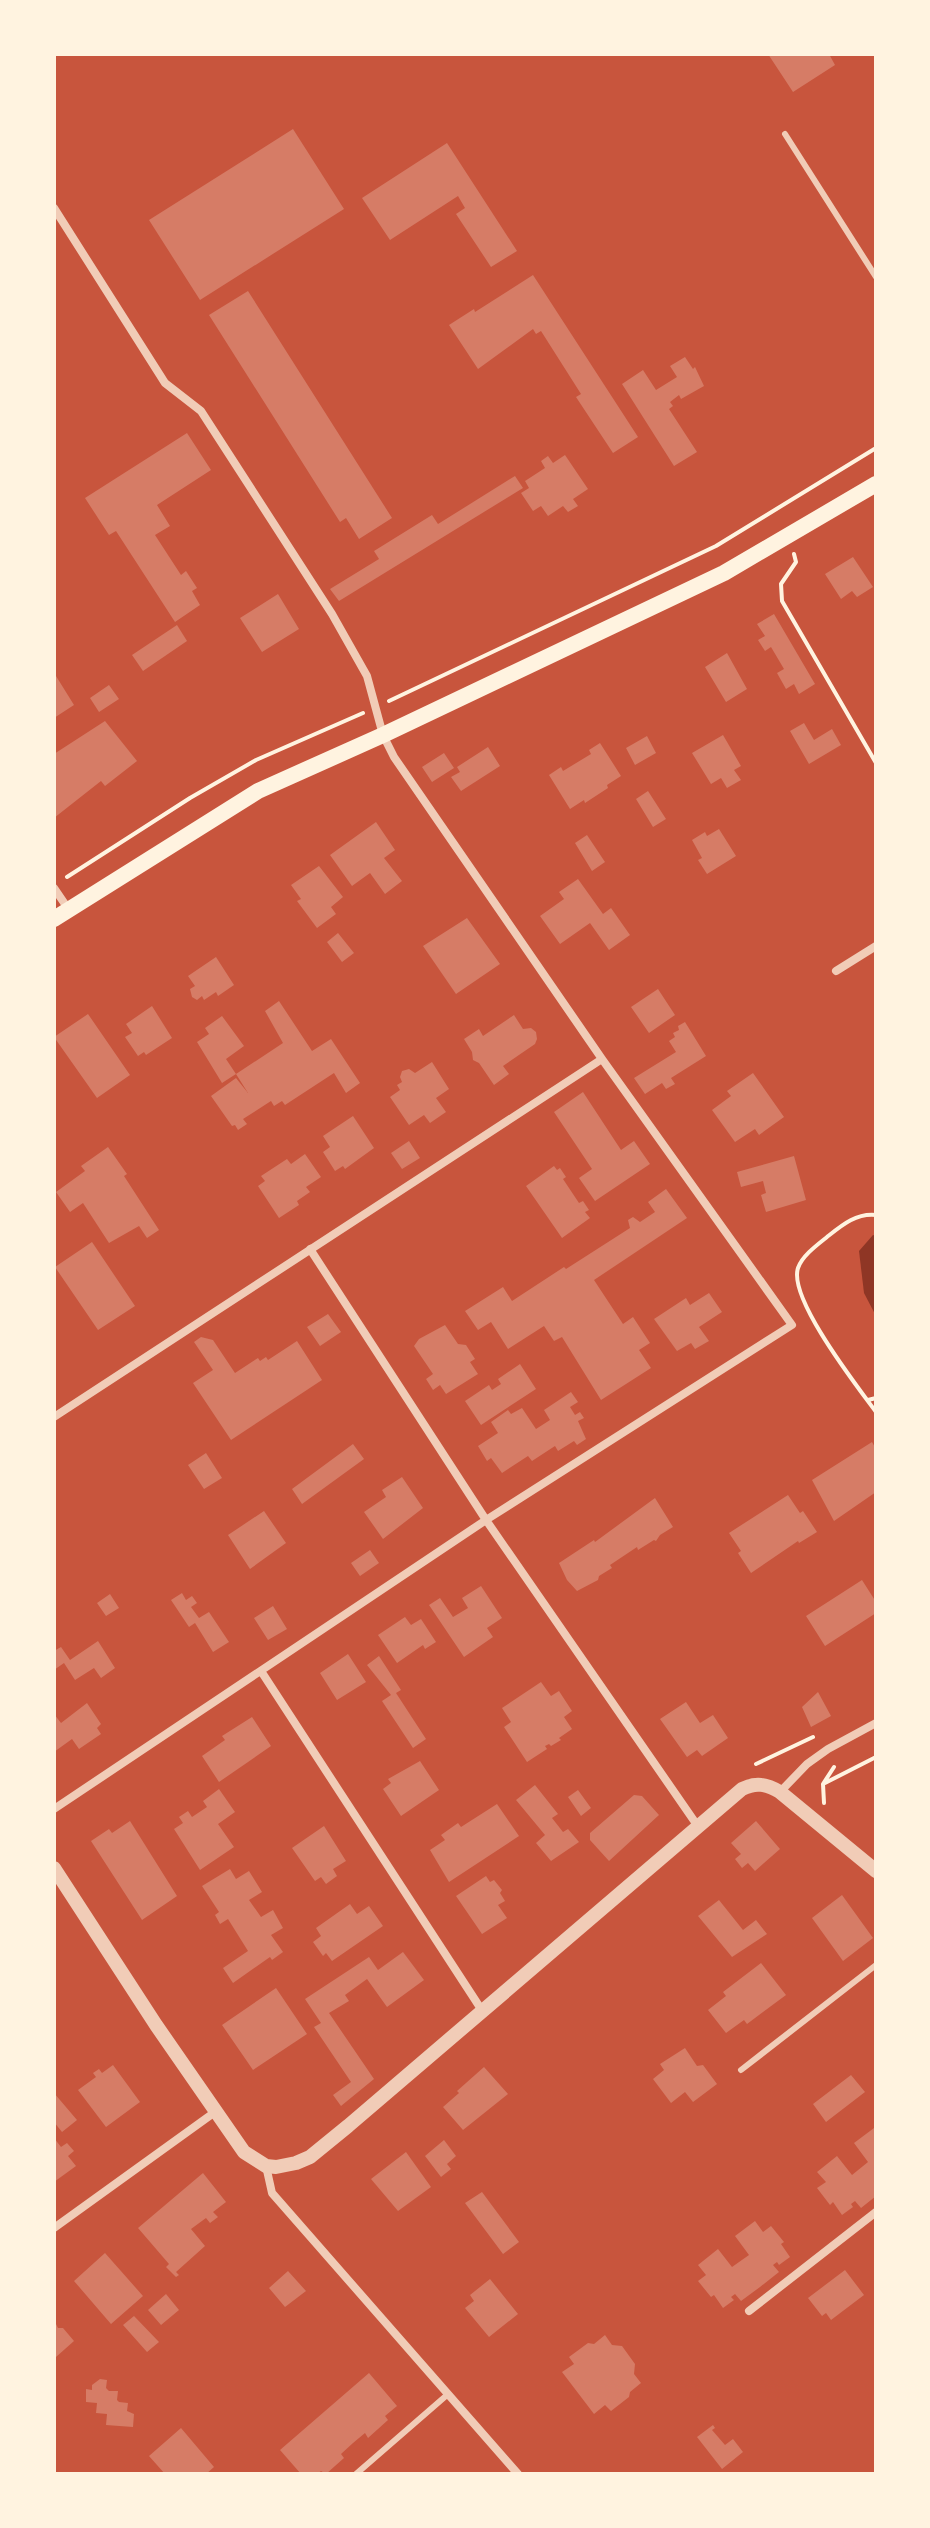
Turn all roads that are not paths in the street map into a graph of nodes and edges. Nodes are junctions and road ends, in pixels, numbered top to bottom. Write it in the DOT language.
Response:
graph roads {
  1 [pos="785,134"];
  2 [pos="54,208"];
  3 [pos="876,277"];
  4 [pos="876,484"];
  5 [pos="383,735"];
  6 [pos="54,888"];
  7 [pos="69,910"];
  8 [pos="54,919"];
  9 [pos="876,946"];
  10 [pos="836,971"];
  11 [pos="602,1059"];
  12 [pos="310,1249"];
  13 [pos="54,1417"];
  14 [pos="486,1520"];
  15 [pos="261,1671"];
  16 [pos="876,1723"];
  17 [pos="780,1792"];
  18 [pos="54,1809"];
  19 [pos="697,1825"];
  20 [pos="54,1868"];
  21 [pos="876,1871"];
  22 [pos="876,1965"];
  23 [pos="483,2012"];
  24 [pos="741,2070"];
  25 [pos="215,2112"];
  26 [pos="266,2166"];
  27 [pos="876,2212"];
  28 [pos="54,2228"];
  29 [pos="749,2311"];
  30 [pos="447,2395"];
  31 [pos="356,2474"];
  32 [pos="518,2474"];
  1 -- 3 [label="lane"];
  2 -- 5 [label="street"];
  4 -- 5 [label="main road"];
  5 -- 7 [label="main road"];
  5 -- 11 [label="street"];
  6 -- 7 [label="street"];
  7 -- 8 [label="main road"];
  9 -- 10 [label="street"];
  11 -- 12 [label="street"];
  11 -- 14 [label="street"];
  12 -- 13 [label="street"];
  12 -- 14 [label="street"];
  14 -- 15 [label="street"];
  14 -- 19 [label="street"];
  15 -- 18 [label="street"];
  15 -- 23 [label="street"];
  16 -- 17 [label="street"];
  17 -- 19 [label="street"];
  17 -- 21 [label="street"];
  19 -- 23 [label="street"];
  20 -- 25 [label="street"];
  22 -- 24 [label="lane"];
  23 -- 26 [label="street"];
  25 -- 26 [label="street"];
  25 -- 28 [label="street"];
  26 -- 30 [label="street"];
  27 -- 29 [label="street"];
  30 -- 31 [label="lane"];
  30 -- 32 [label="street"];
}
